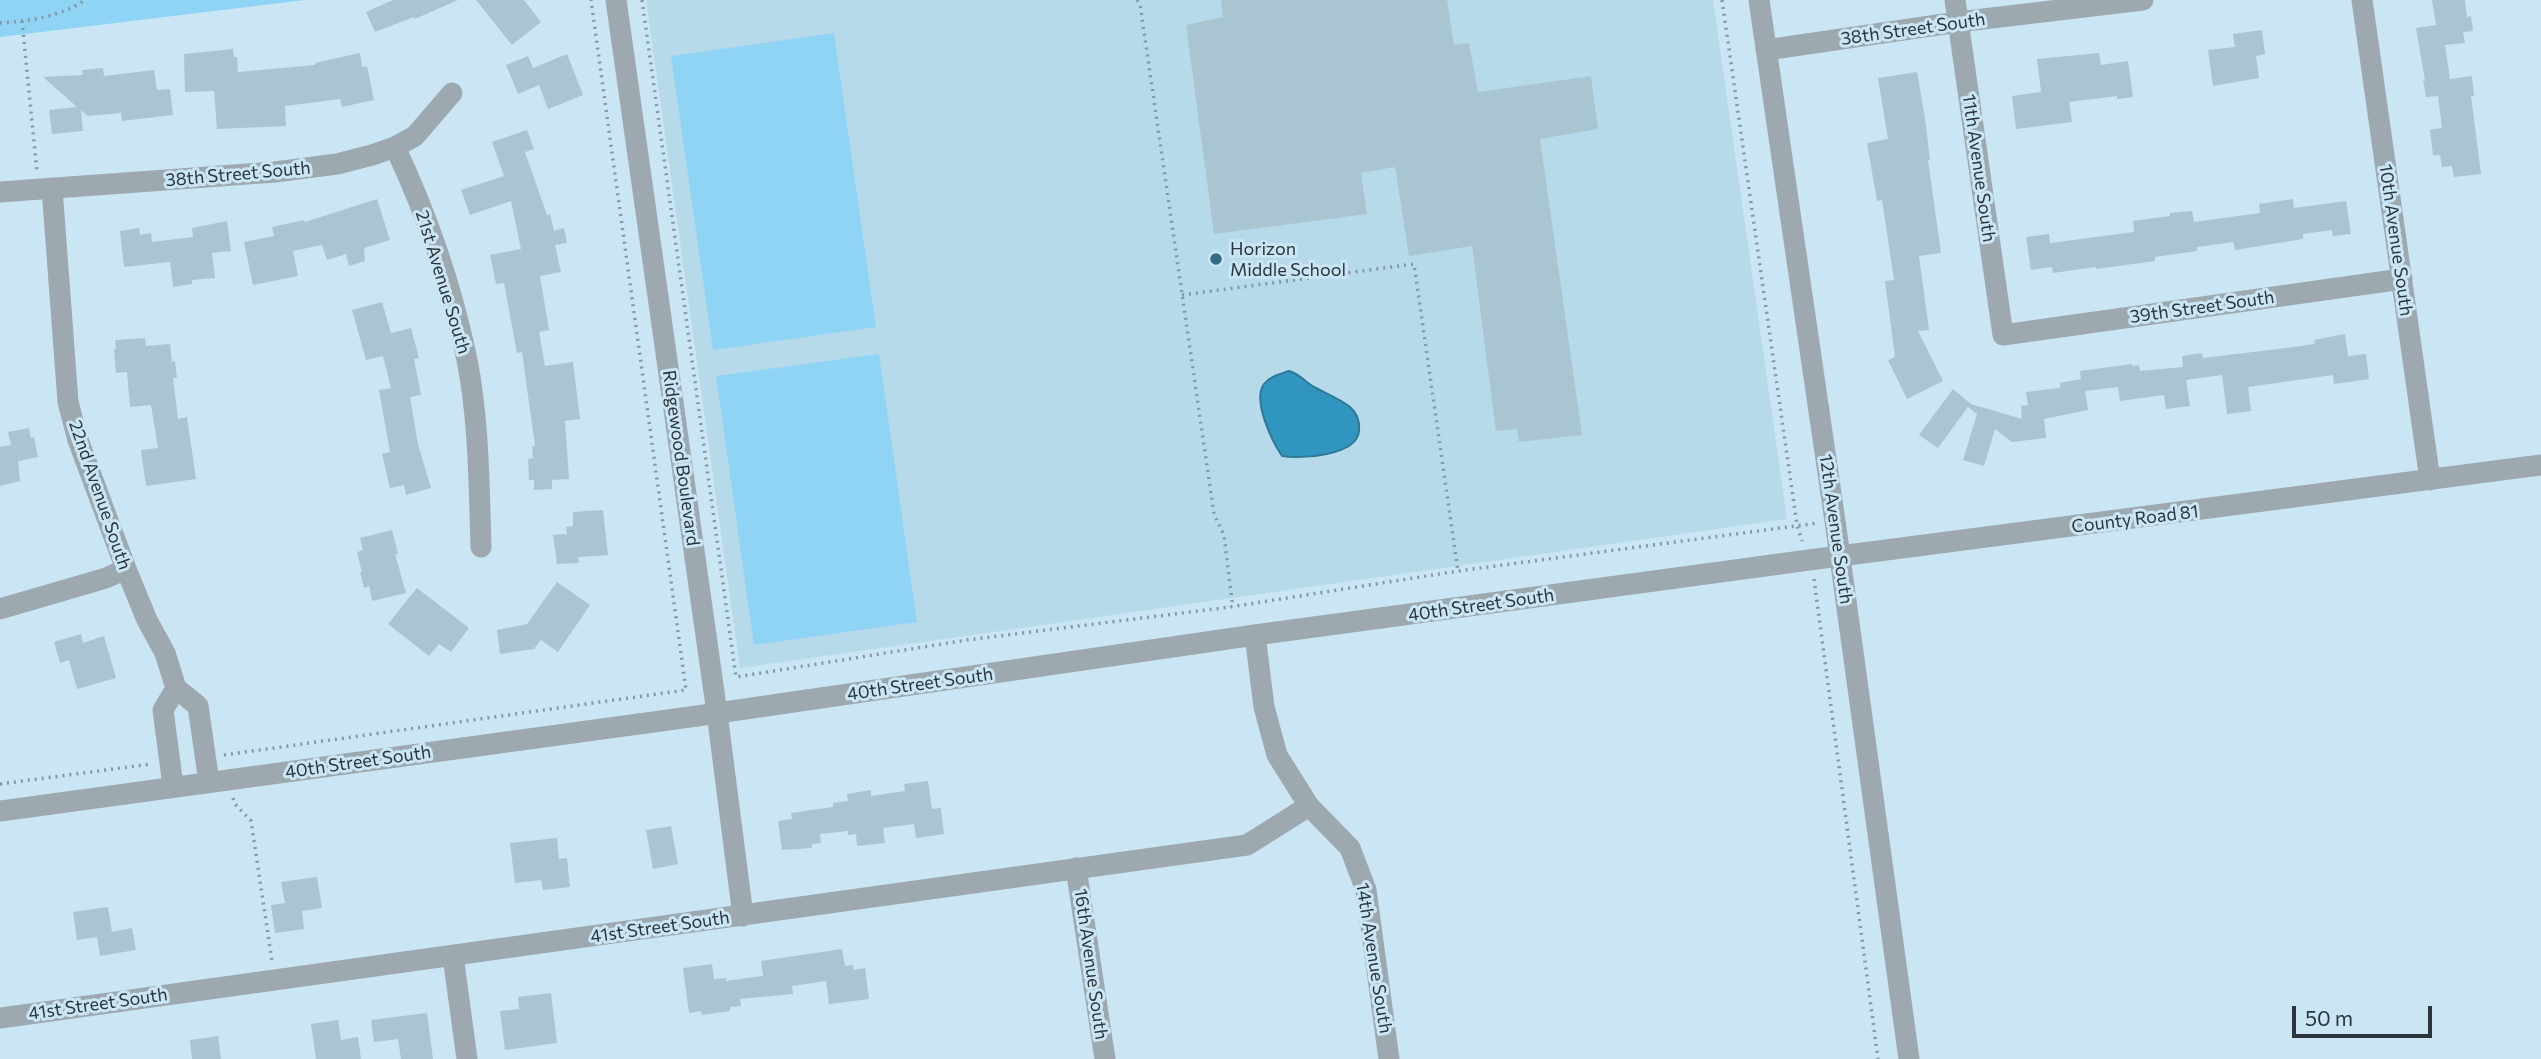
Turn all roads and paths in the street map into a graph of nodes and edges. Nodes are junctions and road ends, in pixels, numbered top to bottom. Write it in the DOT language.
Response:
graph roads {
  1 [pos="85,0"];
  2 [pos="591,0"];
  3 [pos="616,0"];
  4 [pos="642,0"];
  5 [pos="1137,0"];
  6 [pos="1722,0"];
  7 [pos="1759,0"];
  8 [pos="1955,0"];
  9 [pos="2143,0"];
  10 [pos="2362,0"];
  11 [pos="22,21"];
  12 [pos="1958,22"];
  13 [pos="0,23"];
  14 [pos="1766,50"];
  15 [pos="452,93"];
  16 [pos="395,147"];
  17 [pos="45,189"];
  18 [pos="0,192"];
  19 [pos="2402,279"];
  20 [pos="1182,295"];
  21 [pos="2003,335"];
  22 [pos="2541,465"];
  23 [pos="2430,480"];
  24 [pos="1835,521"];
  25 [pos="1797,525"];
  26 [pos="481,547"];
  27 [pos="1840,557"];
  28 [pos="1808,560"];
  29 [pos="125,569"];
  30 [pos="1458,571"];
  31 [pos="1230,607"];
  32 [pos="0,609"];
  33 [pos="1255,635"];
  34 [pos="176,688"];
  35 [pos="717,713"];
  36 [pos="206,757"];
  37 [pos="170,762"];
  38 [pos="219,781"];
  39 [pos="0,784"];
  40 [pos="173,786"];
  41 [pos="1309,806"];
  42 [pos="0,811"];
  43 [pos="1076,868"];
  44 [pos="743,916"];
  45 [pos="453,956"];
  46 [pos="275,980"];
  47 [pos="0,1018"];
  48 [pos="467,1059"];
  49 [pos="1105,1059"];
  50 [pos="1389,1059"];
  51 [pos="1878,1059"];
  52 [pos="1909,1059"];
  1 -- 11 [label="path"];
  2 -- 36 [label="path"];
  3 -- 35 [label="street, Ridgewood Boulevard"];
  4 -- 31 [label="path"];
  5 -- 20 [label="path"];
  6 -- 25 [label="path"];
  7 -- 14 [label="street, 12th Avenue South"];
  8 -- 12 [label="street, 11th Avenue South"];
  9 -- 12 [label="street, 38th Street South"];
  10 -- 19 [label="street, 10th Avenue South"];
  11 -- 13 [label="path"];
  11 -- 17 [label="path"];
  12 -- 14 [label="street, 38th Street South"];
  12 -- 21 [label="street, 11th Avenue South"];
  14 -- 24 [label="street, 12th Avenue South"];
  15 -- 16 [label="street, 38th Street South"];
  16 -- 17 [label="street, 38th Street South"];
  16 -- 26 [label="street, 21st Avenue South"];
  17 -- 18 [label="street, 38th Street South"];
  17 -- 29 [label="street, 22nd Avenue South"];
  19 -- 21 [label="street, 39th Street South"];
  19 -- 23 [label="street, 10th Avenue South"];
  20 -- 30 [label="path"];
  20 -- 31 [label="path"];
  22 -- 23 [label="street, County Road 81"];
  23 -- 27 [label="street, County Road 81"];
  24 -- 25 [label="path"];
  24 -- 27 [label="street, 12th Avenue South"];
  25 -- 28 [label="path"];
  25 -- 30 [label="path"];
  27 -- 28 [label="street, 40th Street South"];
  27 -- 52 [label="street, 12th Avenue South"];
  28 -- 33 [label="street, 40th Street South"];
  28 -- 51 [label="path"];
  29 -- 32 [label="street"];
  29 -- 34 [label="street, 22nd Avenue South"];
  30 -- 31 [label="path"];
  33 -- 35 [label="street, 40th Street South"];
  33 -- 41 [label="street, 14th Avenue South"];
  34 -- 36 [label="street, 22nd Avenue South"];
  34 -- 37 [label="street"];
  35 -- 38 [label="street, 40th Street South"];
  35 -- 44 [label="street, Ridgewood Boulevard"];
  36 -- 38 [label="street, 22nd Avenue South"];
  37 -- 39 [label="path"];
  37 -- 40 [label="street"];
  38 -- 40 [label="street, 40th Street South"];
  38 -- 46 [label="path"];
  40 -- 42 [label="street, 40th Street South"];
  41 -- 43 [label="street, 41st Street South"];
  41 -- 50 [label="street, 14th Avenue South"];
  43 -- 44 [label="street, 41st Street South"];
  43 -- 49 [label="street, 16th Avenue South"];
  44 -- 45 [label="street, 41st Street South"];
  45 -- 46 [label="street, 41st Street South"];
  45 -- 48 [label="street"];
  46 -- 47 [label="street, 41st Street South"];
}
